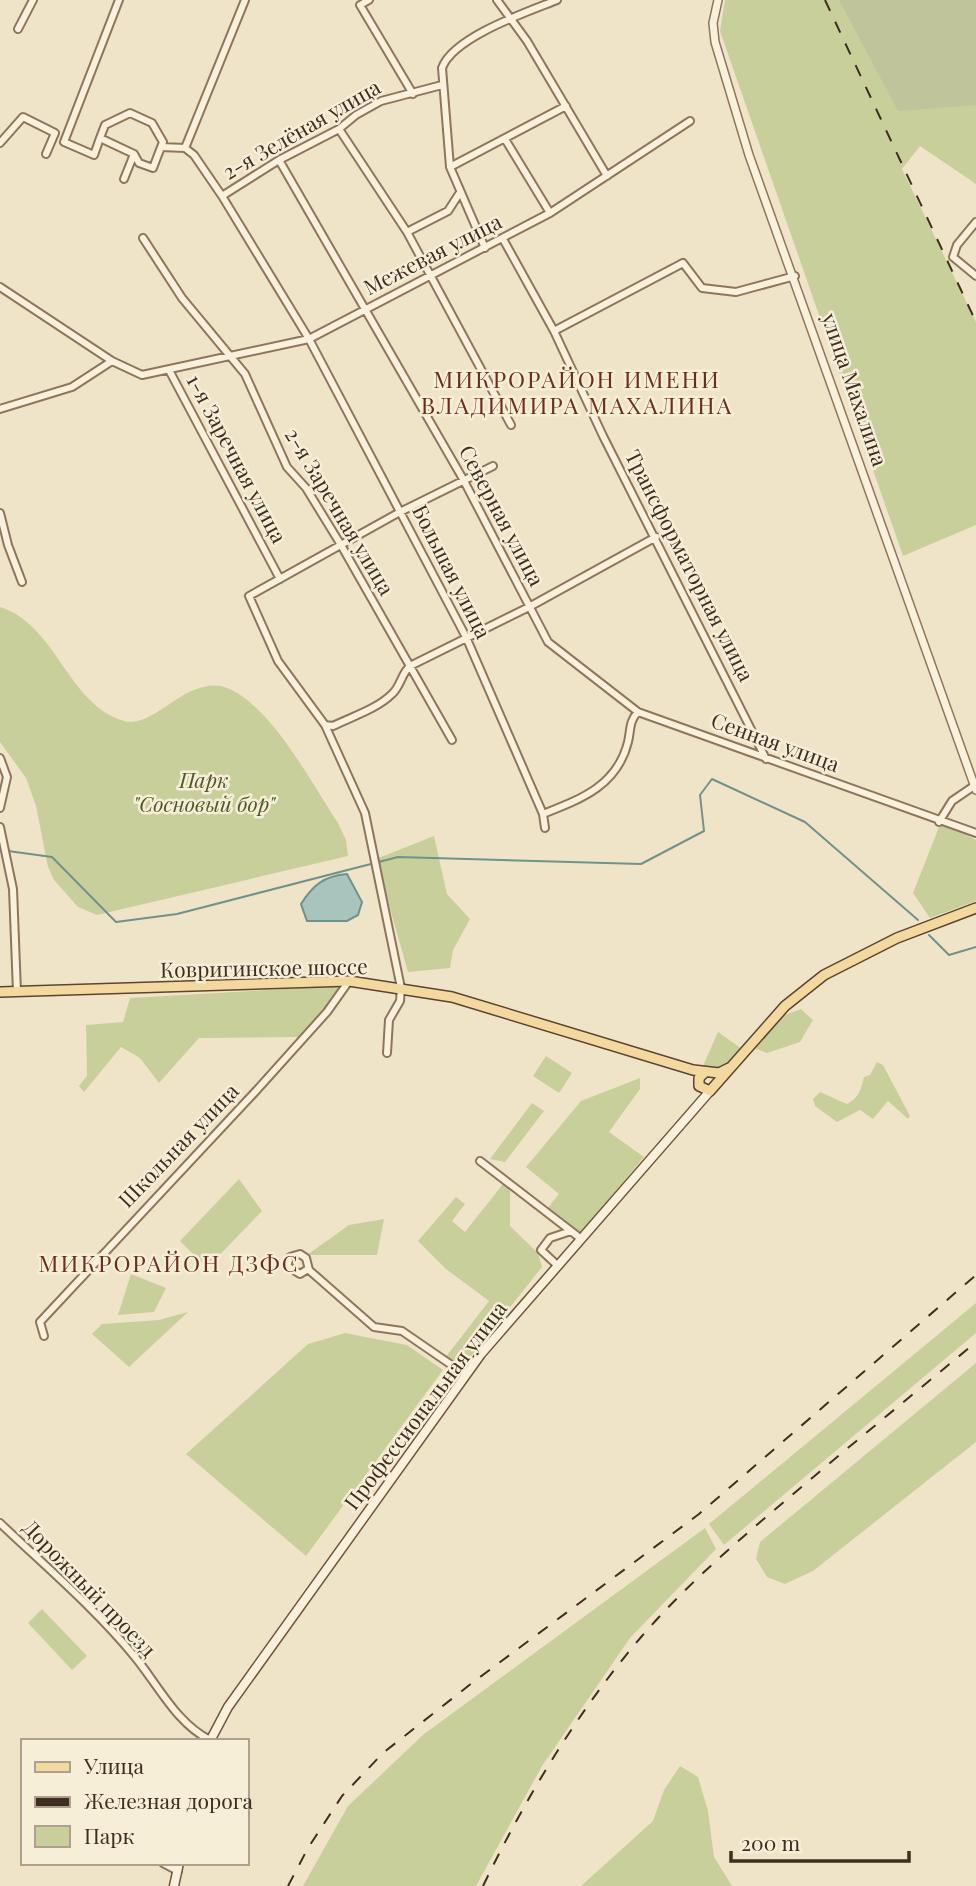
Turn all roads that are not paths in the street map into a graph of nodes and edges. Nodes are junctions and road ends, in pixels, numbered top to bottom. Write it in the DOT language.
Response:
graph roads {
  1 [pos="33,0"];
  2 [pos="119,0"];
  3 [pos="245,0"];
  4 [pos="369,0"];
  5 [pos="497,0"];
  6 [pos="557,0"];
  7 [pos="718,0"];
  8 [pos="510,18"];
  9 [pos="18,29"];
  10 [pos="442,85"];
  11 [pos="413,93"];
  12 [pos="566,106"];
  13 [pos="690,121"];
  14 [pos="339,129"];
  15 [pos="100,138"];
  16 [pos="505,139"];
  17 [pos="0,143"];
  18 [pos="161,147"];
  19 [pos="185,148"];
  20 [pos="46,154"];
  21 [pos="134,154"];
  22 [pos="279,160"];
  23 [pos="450,167"];
  24 [pos="607,176"];
  25 [pos="124,179"];
  26 [pos="459,194"];
  27 [pos="222,197"];
  28 [pos="550,213"];
  29 [pos="976,222"];
  30 [pos="407,232"];
  31 [pos="143,238"];
  32 [pos="503,239"];
  33 [pos="485,248"];
  34 [pos="433,276"];
  35 [pos="795,276"];
  36 [pos="976,276"];
  37 [pos="1,290"];
  38 [pos="368,308"];
  39 [pos="554,331"];
  40 [pos="309,339"];
  41 [pos="233,356"];
  42 [pos="112,361"];
  43 [pos="169,370"];
  44 [pos="0,409"];
  45 [pos="511,425"];
  46 [pos="493,466"];
  47 [pos="463,479"];
  48 [pos="400,512"];
  49 [pos="0,513"];
  50 [pos="656,537"];
  51 [pos="341,545"];
  52 [pos="280,579"];
  53 [pos="22,582"];
  54 [pos="529,607"];
  55 [pos="466,638"];
  56 [pos="573,664"];
  57 [pos="410,666"];
  58 [pos="639,712"];
  59 [pos="325,725"];
  60 [pos="452,740"];
  61 [pos="0,758"];
  62 [pos="766,759"];
  63 [pos="975,788"];
  64 [pos="0,808"];
  65 [pos="542,814"];
  66 [pos="939,821"];
  67 [pos="0,827"];
  68 [pos="545,828"];
  69 [pos="976,833"];
  70 [pos="976,908"];
  71 [pos="349,981"];
  72 [pos="401,988"];
  73 [pos="0,992"];
  74 [pos="17,992"];
  75 [pos="387,1053"];
  76 [pos="684,1068"];
  77 [pos="729,1068"];
  78 [pos="709,1073"];
  79 [pos="698,1083"];
  80 [pos="717,1083"];
  81 [pos="710,1091"];
  82 [pos="693,1109"];
  83 [pos="480,1161"];
  84 [pos="571,1231"];
  85 [pos="580,1238"];
  86 [pos="557,1265"];
  87 [pos="308,1269"];
  88 [pos="44,1336"];
  89 [pos="466,1375"];
  90 [pos="0,1523"];
  91 [pos="208,1739"];
  92 [pos="211,1739"];
  93 [pos="179,1867"];
  94 [pos="174,1886"];
  1 -- 9 [label="street"];
  2 -- 15 [label="street"];
  3 -- 19 [label="street"];
  4 -- 11 [label="street"];
  5 -- 8 [label="street"];
  6 -- 8 [label="street"];
  7 -- 35 [label="street, улица Махалина"];
  8 -- 10 [label="street"];
  8 -- 12 [label="street"];
  10 -- 11 [label="street, 2-я Зелёная улица"];
  10 -- 23 [label="street"];
  11 -- 14 [label="street, 2-я Зелёная улица"];
  12 -- 16 [label="street"];
  12 -- 24 [label="street"];
  13 -- 24 [label="street, Межевая улица"];
  14 -- 22 [label="street, 2-я Зелёная улица"];
  14 -- 30 [label="street"];
  15 -- 18 [label="street"];
  15 -- 21 [label="street"];
  16 -- 23 [label="street"];
  16 -- 28 [label="street"];
  17 -- 20 [label="street"];
  18 -- 19 [label="street"];
  18 -- 21 [label="street"];
  19 -- 27 [label="street, 2-я Зелёная улица"];
  21 -- 25 [label="street"];
  22 -- 27 [label="street, 2-я Зелёная улица"];
  22 -- 38 [label="street, Северная улица"];
  23 -- 26 [label="street"];
  24 -- 28 [label="street, Межевая улица"];
  26 -- 30 [label="street"];
  26 -- 33 [label="street"];
  27 -- 40 [label="street, 2-я Зелёная улица"];
  28 -- 32 [label="street, Межевая улица"];
  29 -- 36 [label="street"];
  30 -- 34 [label="street"];
  31 -- 41 [label="street, 2-я Заречная улица"];
  32 -- 33 [label="street, Межевая улица"];
  32 -- 39 [label="street, Трансформаторная улица"];
  33 -- 34 [label="street, Межевая улица"];
  34 -- 38 [label="street, Межевая улица"];
  34 -- 45 [label="street"];
  35 -- 39 [label="street"];
  35 -- 63 [label="street, улица Махалина"];
  37 -- 42 [label="street, 1-я Заречная улица"];
  38 -- 40 [label="street, Межевая улица"];
  38 -- 47 [label="street, Северная улица"];
  39 -- 50 [label="street, Трансформаторная улица"];
  40 -- 41 [label="street, Межевая улица"];
  40 -- 48 [label="street, Большая улица"];
  41 -- 43 [label="street, Межевая улица"];
  41 -- 51 [label="street, 2-я Заречная улица"];
  42 -- 43 [label="street, 1-я Заречная улица"];
  42 -- 44 [label="street"];
  43 -- 52 [label="street, 1-я Заречная улица"];
  46 -- 47 [label="street"];
  47 -- 48 [label="street"];
  47 -- 54 [label="street, Северная улица"];
  48 -- 51 [label="street"];
  48 -- 55 [label="street, Большая улица"];
  49 -- 53 [label="street"];
  50 -- 54 [label="street"];
  50 -- 62 [label="street, Трансформаторная улица"];
  51 -- 52 [label="street"];
  51 -- 57 [label="street, 2-я Заречная улица"];
  52 -- 59 [label="street"];
  54 -- 55 [label="street"];
  54 -- 56 [label="street, Северная улица"];
  55 -- 57 [label="street"];
  55 -- 65 [label="street, Большая улица"];
  56 -- 58 [label="street, Сенная улица"];
  57 -- 59 [label="street"];
  57 -- 60 [label="street, 2-я Заречная улица"];
  58 -- 62 [label="street, Сенная улица"];
  58 -- 65 [label="street"];
  59 -- 72 [label="street"];
  61 -- 64 [label="street"];
  62 -- 66 [label="street, Сенная улица"];
  63 -- 66 [label="street"];
  65 -- 68 [label="street, Большая улица"];
  66 -- 69 [label="street, Сенная улица"];
  67 -- 74 [label="street"];
  70 -- 77 [label="main road, Профессиональная улица"];
  71 -- 72 [label="main road, Ковригинское шоссе"];
  71 -- 74 [label="main road, Ковригинское шоссе"];
  71 -- 88 [label="street, Школьная улица"];
  72 -- 75 [label="street"];
  72 -- 76 [label="main road, Ковригинское шоссе"];
  73 -- 74 [label="main road, Ковригинское шоссе"];
  76 -- 78 [label="main road, Ковригинское шоссе"];
  76 -- 79 [label="main road, Ковригинское шоссе"];
  77 -- 78 [label="main road, Профессиональная улица"];
  77 -- 80 [label="main road, Профессиональная улица"];
  78 -- 79 [label="main road, Профессиональная улица"];
  78 -- 80 [label="main road"];
  79 -- 81 [label="main road"];
  79 -- 82 [label="main road, Профессиональная улица"];
  80 -- 81 [label="main road, Профессиональная улица"];
  81 -- 82 [label="main road, Профессиональная улица"];
  82 -- 85 [label="main road, Профессиональная улица"];
  83 -- 84 [label="street"];
  84 -- 85 [label="street"];
  84 -- 86 [label="street"];
  85 -- 86 [label="main road, Профессиональная улица"];
  86 -- 89 [label="main road, Профессиональная улица"];
  87 -- 89 [label="street"];
  89 -- 92 [label="main road, Профессиональная улица"];
  90 -- 91 [label="street, Дорожный проезд"];
  93 -- 94 [label="main road"];
}
